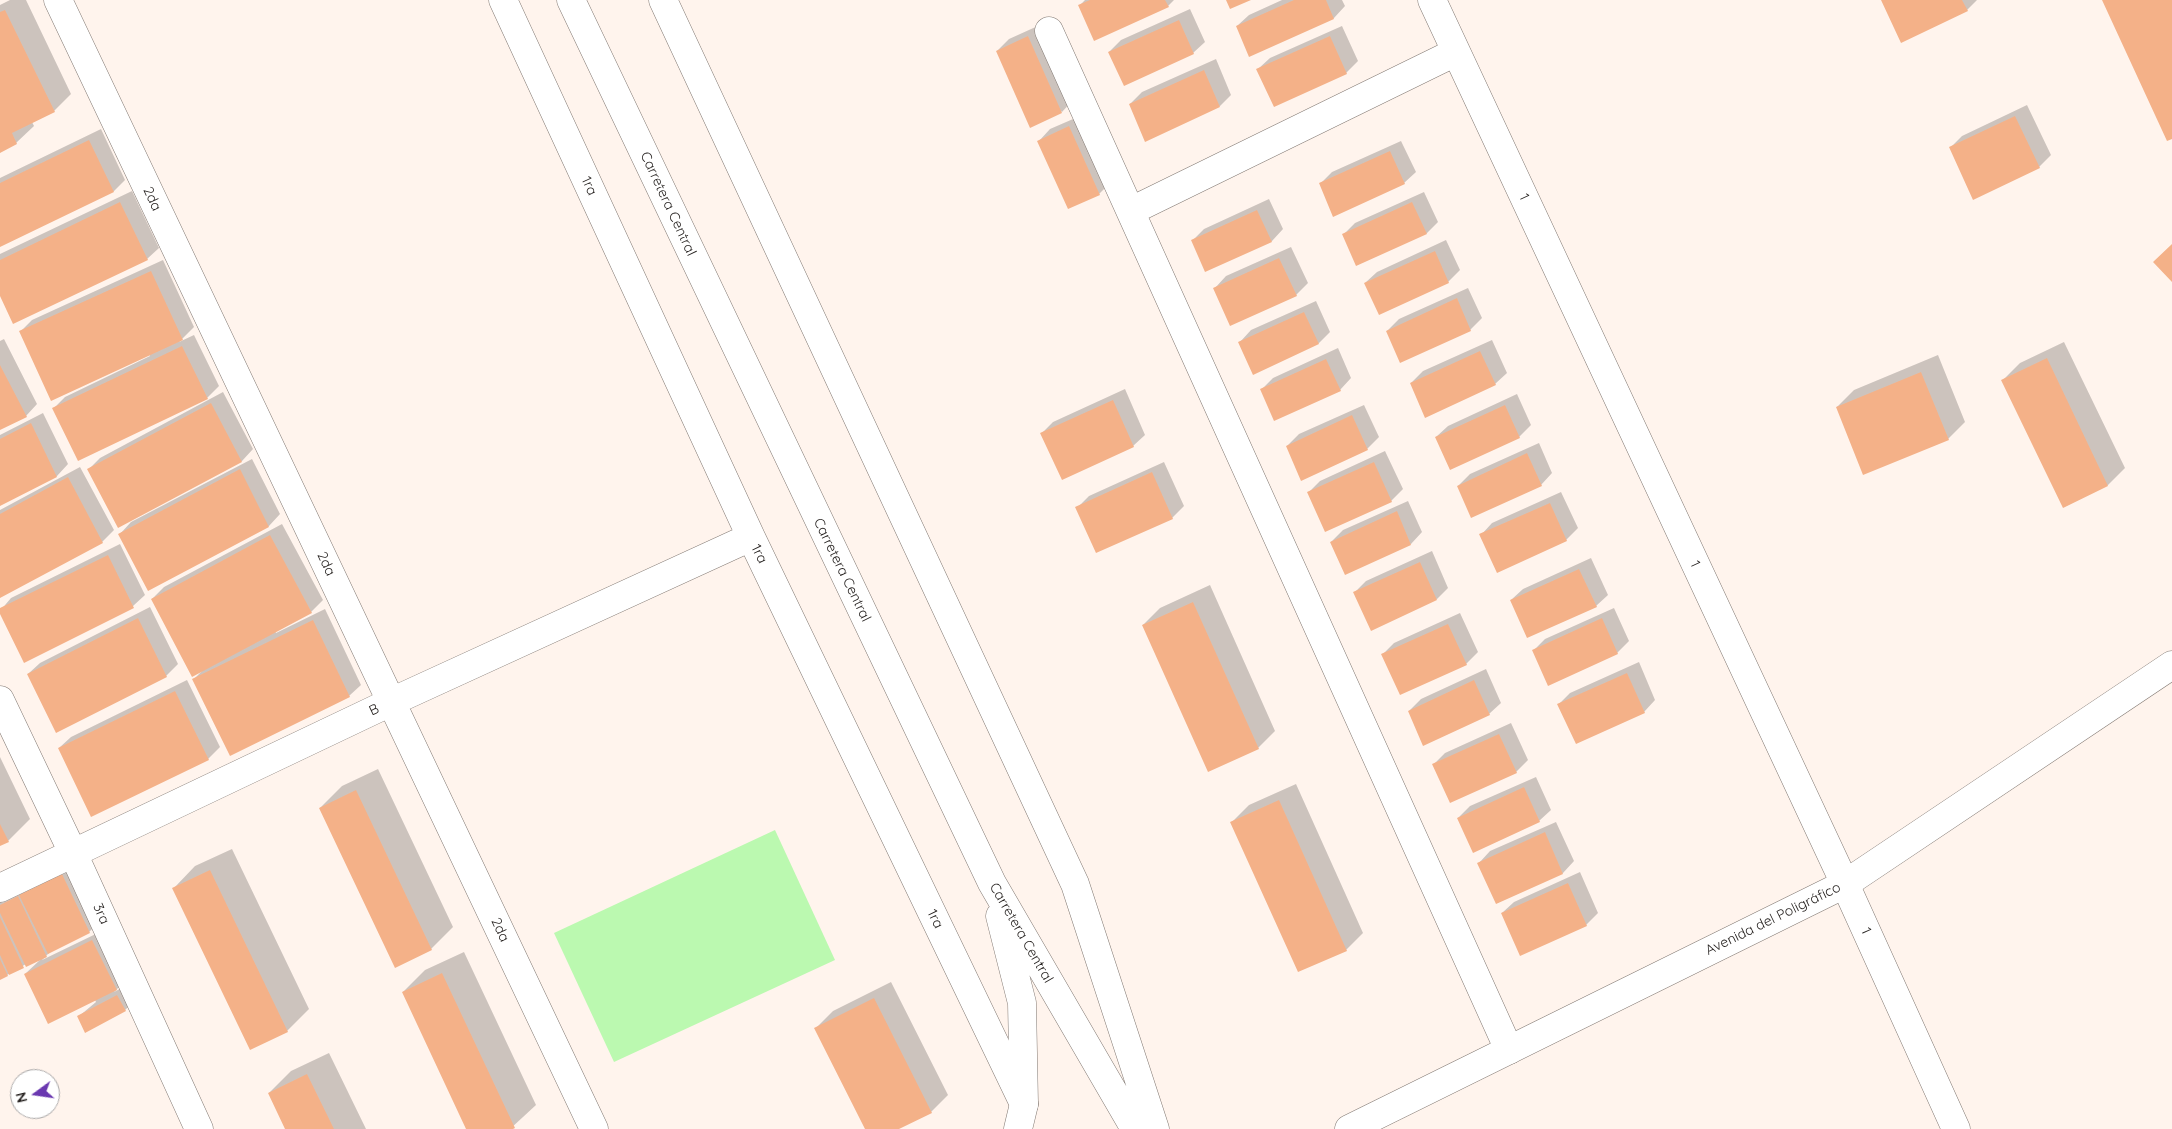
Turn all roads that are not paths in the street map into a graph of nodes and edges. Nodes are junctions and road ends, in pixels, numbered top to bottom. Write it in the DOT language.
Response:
graph roads {
  1 [pos="58,0"];
  2 [pos="503,0"];
  3 [pos="571,0"];
  4 [pos="662,0"];
  5 [pos="1432,0"];
  6 [pos="1049,31"];
  7 [pos="1456,52"];
  8 [pos="1131,211"];
  9 [pos="751,538"];
  10 [pos="2172,665"];
  11 [pos="0,700"];
  12 [pos="391,702"];
  13 [pos="73,853"];
  14 [pos="992,883"];
  15 [pos="1845,884"];
  16 [pos="0,888"];
  17 [pos="1509,1050"];
  18 [pos="1021,1116"];
  19 [pos="199,1129"];
  20 [pos="594,1129"];
  21 [pos="1135,1129"];
  22 [pos="1155,1129"];
  23 [pos="1349,1129"];
  24 [pos="1956,1129"];
  1 -- 12 [label="street, 2da"];
  2 -- 9 [label="street, 1ra"];
  3 -- 14 [label="street, Carretera Central"];
  4 -- 22 [label="street"];
  5 -- 7 [label="street, 1"];
  6 -- 8 [label="street"];
  7 -- 8 [label="street"];
  7 -- 15 [label="street, 1"];
  8 -- 17 [label="street"];
  9 -- 12 [label="street, B"];
  9 -- 18 [label="street, 1ra"];
  10 -- 15 [label="street, Avenida del Poligráfico"];
  11 -- 13 [label="street, 3ra"];
  12 -- 13 [label="street, B"];
  12 -- 20 [label="street, 2da"];
  13 -- 16 [label="street, B"];
  13 -- 19 [label="street, 3ra"];
  14 -- 18 [label="street"];
  14 -- 21 [label="street, Carretera Central"];
  15 -- 17 [label="street, Avenida del Poligráfico"];
  15 -- 24 [label="street, 1"];
  17 -- 23 [label="street, Avenida del Poligráfico"];
}
